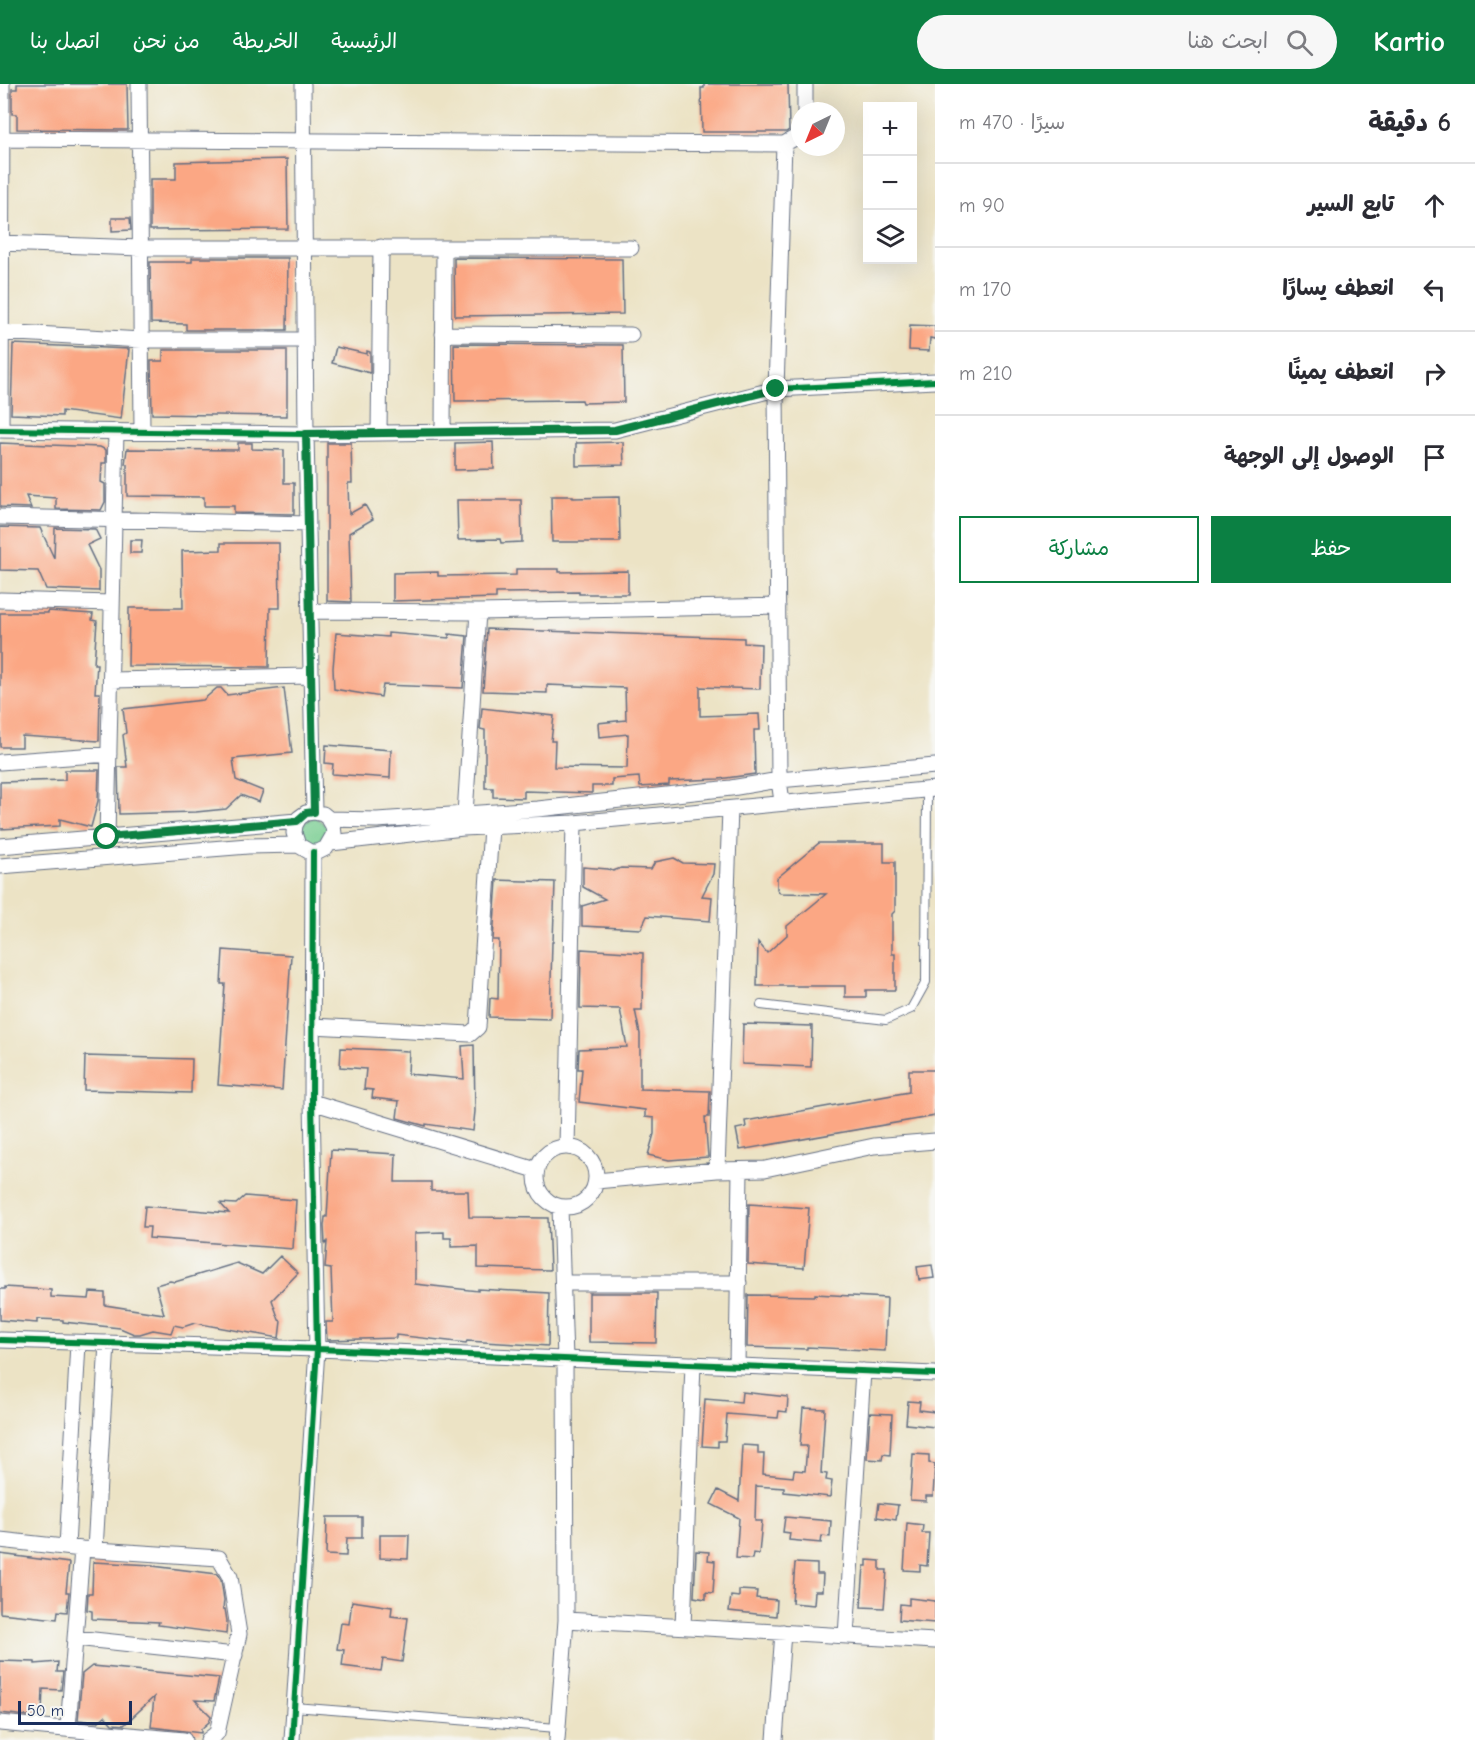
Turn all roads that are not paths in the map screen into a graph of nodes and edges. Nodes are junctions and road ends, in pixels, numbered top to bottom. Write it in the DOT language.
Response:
graph roads {
  1 [pos="2,84"];
  2 [pos="139,84"];
  3 [pos="303,84"];
  4 [pos="805,84"];
  5 [pos="804,102"];
  6 [pos="1,139"];
  7 [pos="791,140"];
  8 [pos="139,141"];
  9 [pos="303,141"];
  10 [pos="784,144"];
  11 [pos="1,243"];
  12 [pos="141,248"];
  13 [pos="304,248"];
  14 [pos="381,248"];
  15 [pos="444,248"];
  16 [pos="631,248"];
  17 [pos="1,332"];
  18 [pos="443,334"];
  19 [pos="631,335"];
  20 [pos="142,340"];
  21 [pos="305,340"];
  22 [pos="935,381"];
  23 [pos="776,389"];
  24 [pos="1,430"];
  25 [pos="116,431"];
  26 [pos="142,431"];
  27 [pos="443,432"];
  28 [pos="379,433"];
  29 [pos="306,434"];
  30 [pos="0,517"];
  31 [pos="114,520"];
  32 [pos="308,524"];
  33 [pos="0,600"];
  34 [pos="112,603"];
  35 [pos="778,606"];
  36 [pos="310,611"];
  37 [pos="478,612"];
  38 [pos="311,676"];
  39 [pos="111,680"];
  40 [pos="109,754"];
  41 [pos="0,762"];
  42 [pos="935,766"];
  43 [pos="779,780"];
  44 [pos="931,790"];
  45 [pos="782,802"];
  46 [pos="730,809"];
  47 [pos="314,812"];
  48 [pos="465,814"];
  49 [pos="329,819"];
  50 [pos="297,821"];
  51 [pos="574,823"];
  52 [pos="491,827"];
  53 [pos="107,837"];
  54 [pos="331,843"];
  55 [pos="298,845"];
  56 [pos="0,846"];
  57 [pos="313,852"];
  58 [pos="0,866"];
  59 [pos="761,1005"];
  60 [pos="312,1026"];
  61 [pos="312,1102"];
  62 [pos="935,1141"];
  63 [pos="567,1147"];
  64 [pos="536,1170"];
  65 [pos="717,1170"];
  66 [pos="740,1170"];
  67 [pos="596,1181"];
  68 [pos="560,1207"];
  69 [pos="562,1283"];
  70 [pos="739,1283"];
  71 [pos="0,1340"];
  72 [pos="78,1342"];
  73 [pos="107,1343"];
  74 [pos="317,1349"];
  75 [pos="565,1359"];
  76 [pos="693,1364"];
  77 [pos="737,1366"];
  78 [pos="863,1371"];
  79 [pos="935,1374"];
  80 [pos="0,1540"];
  81 [pos="81,1549"];
  82 [pos="566,1620"];
  83 [pos="682,1627"];
  84 [pos="783,1632"];
  85 [pos="846,1636"];
  86 [pos="75,1638"];
  87 [pos="935,1641"];
  88 [pos="234,1655"];
  89 [pos="294,1707"];
  90 [pos="0,1723"];
  91 [pos="68,1728"];
  92 [pos="557,1734"];
  93 [pos="184,1740"];
  94 [pos="208,1740"];
  95 [pos="292,1740"];
  96 [pos="775,1740"];
  1 -- 6 [label="street"];
  2 -- 8 [label="street"];
  3 -- 9 [label="street"];
  4 -- 5 [label="street"];
  6 -- 8 [label="street"];
  6 -- 11 [label="street"];
  7 -- 10 [label="street"];
  8 -- 9 [label="street"];
  8 -- 12 [label="street"];
  9 -- 10 [label="street"];
  9 -- 13 [label="street"];
  10 -- 23 [label="street"];
  11 -- 12 [label="street"];
  11 -- 17 [label="street"];
  12 -- 13 [label="street"];
  12 -- 20 [label="street"];
  13 -- 14 [label="street"];
  13 -- 21 [label="street"];
  14 -- 15 [label="street"];
  14 -- 28 [label="street"];
  15 -- 16 [label="street"];
  15 -- 18 [label="street"];
  17 -- 20 [label="street"];
  17 -- 24 [label="street"];
  18 -- 19 [label="street"];
  18 -- 27 [label="street"];
  20 -- 21 [label="street"];
  20 -- 26 [label="street"];
  21 -- 29 [label="street"];
  22 -- 23 [label="street"];
  23 -- 27 [label="street"];
  23 -- 35 [label="street"];
  24 -- 25 [label="street"];
  25 -- 26 [label="street"];
  25 -- 31 [label="street"];
  26 -- 29 [label="street"];
  27 -- 28 [label="street"];
  28 -- 29 [label="street"];
  29 -- 32 [label="street"];
  30 -- 31 [label="street"];
  31 -- 32 [label="street"];
  31 -- 34 [label="street"];
  32 -- 36 [label="street"];
  33 -- 34 [label="street"];
  34 -- 39 [label="street"];
  35 -- 37 [label="street"];
  35 -- 43 [label="street"];
  36 -- 37 [label="street"];
  36 -- 38 [label="street"];
  37 -- 48 [label="street"];
  38 -- 39 [label="street"];
  38 -- 47 [label="street"];
  39 -- 40 [label="street"];
  40 -- 41 [label="street"];
  40 -- 53 [label="street"];
  42 -- 43 [label="street"];
  43 -- 45 [label="street"];
  43 -- 48 [label="street"];
  44 -- 45 [label="street"];
  44 -- 59 [label="lane"];
  45 -- 46 [label="street"];
  46 -- 51 [label="street"];
  46 -- 65 [label="street"];
  47 -- 49 [label="street"];
  47 -- 50 [label="street"];
  48 -- 49 [label="street"];
  49 -- 54 [label="street"];
  50 -- 53 [label="street"];
  50 -- 55 [label="street"];
  51 -- 52 [label="street"];
  51 -- 63 [label="street"];
  52 -- 54 [label="street"];
  52 -- 60 [label="street"];
  53 -- 56 [label="street"];
  54 -- 57 [label="street"];
  55 -- 57 [label="street"];
  55 -- 58 [label="street"];
  57 -- 60 [label="street"];
  60 -- 61 [label="street"];
  61 -- 64 [label="street"];
  61 -- 74 [label="street"];
  62 -- 66 [label="street"];
  63 -- 64 [label="street"];
  63 -- 67 [label="street"];
  64 -- 68 [label="street"];
  65 -- 66 [label="street"];
  65 -- 67 [label="street"];
  66 -- 70 [label="street"];
  67 -- 68 [label="street"];
  68 -- 69 [label="street"];
  69 -- 70 [label="street"];
  69 -- 75 [label="street"];
  70 -- 77 [label="street"];
  71 -- 72 [label="street"];
  72 -- 73 [label="street"];
  72 -- 81 [label="street"];
  73 -- 74 [label="street"];
  73 -- 81 [label="street"];
  74 -- 75 [label="street"];
  74 -- 89 [label="street"];
  75 -- 76 [label="street"];
  75 -- 82 [label="street"];
  76 -- 77 [label="street"];
  76 -- 83 [label="street"];
  77 -- 78 [label="street"];
  78 -- 79 [label="street"];
  78 -- 85 [label="street"];
  80 -- 81 [label="street"];
  81 -- 86 [label="street"];
  81 -- 88 [label="street"];
  82 -- 83 [label="street"];
  82 -- 92 [label="street"];
  83 -- 84 [label="street"];
  84 -- 85 [label="street"];
  84 -- 96 [label="street"];
  85 -- 87 [label="street"];
  86 -- 88 [label="street"];
  86 -- 91 [label="street"];
  88 -- 94 [label="street"];
  89 -- 92 [label="lane"];
  89 -- 95 [label="street"];
  90 -- 91 [label="street"];
  91 -- 93 [label="street"];
}
